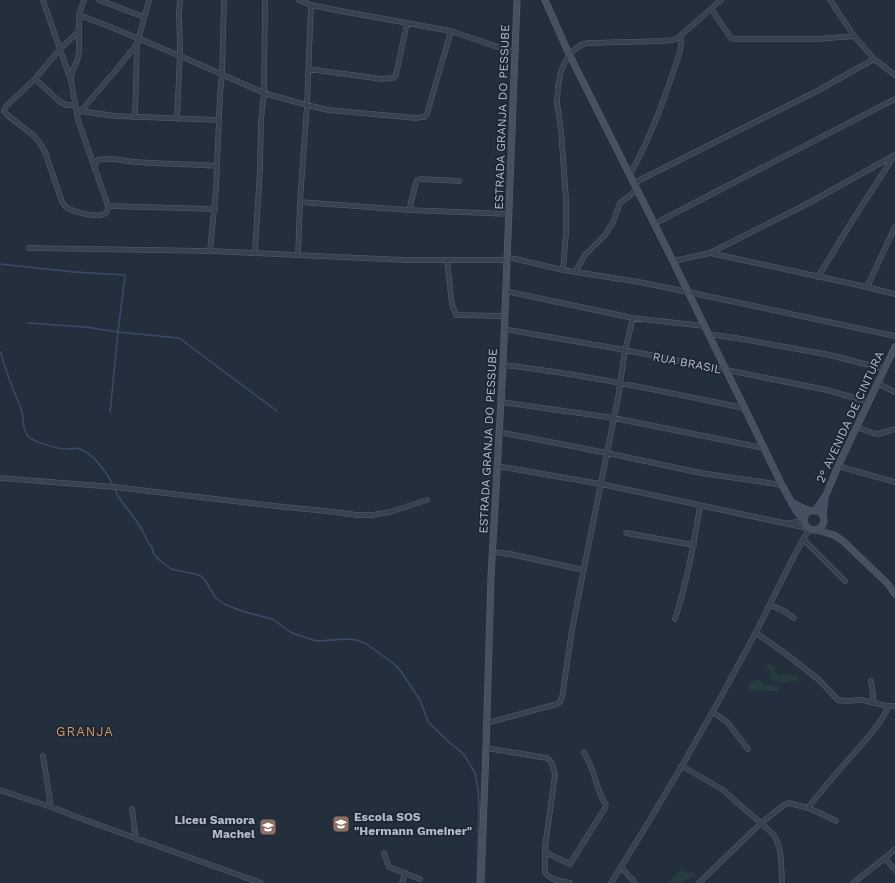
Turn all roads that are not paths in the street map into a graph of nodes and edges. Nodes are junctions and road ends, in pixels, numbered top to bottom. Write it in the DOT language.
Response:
graph roads {
  1 [pos="43,0"];
  2 [pos="84,0"];
  3 [pos="99,0"];
  4 [pos="149,0"];
  5 [pos="180,0"];
  6 [pos="224,0"];
  7 [pos="265,0"];
  8 [pos="299,0"];
  9 [pos="517,0"];
  10 [pos="545,0"];
  11 [pos="721,0"];
  12 [pos="830,0"];
  13 [pos="311,5"];
  14 [pos="711,9"];
  15 [pos="79,14"];
  16 [pos="144,17"];
  17 [pos="407,23"];
  18 [pos="78,31"];
  19 [pos="451,31"];
  20 [pos="680,35"];
  21 [pos="854,36"];
  22 [pos="139,38"];
  23 [pos="137,44"];
  24 [pos="60,49"];
  25 [pos="516,53"];
  26 [pos="569,54"];
  27 [pos="179,56"];
  28 [pos="874,59"];
  29 [pos="308,69"];
  30 [pos="222,75"];
  31 [pos="895,75"];
  32 [pos="35,79"];
  33 [pos="71,80"];
  34 [pos="264,93"];
  35 [pos="895,99"];
  36 [pos="75,105"];
  37 [pos="307,105"];
  38 [pos="81,111"];
  39 [pos="77,116"];
  40 [pos="135,117"];
  41 [pos="178,118"];
  42 [pos="219,120"];
  43 [pos="895,155"];
  44 [pos="94,166"];
  45 [pos="217,166"];
  46 [pos="630,174"];
  47 [pos="460,181"];
  48 [pos="634,183"];
  49 [pos="637,190"];
  50 [pos="300,202"];
  51 [pos="108,206"];
  52 [pos="215,209"];
  53 [pos="409,210"];
  54 [pos="509,214"];
  55 [pos="654,224"];
  56 [pos="895,227"];
  57 [pos="30,248"];
  58 [pos="210,250"];
  59 [pos="255,252"];
  60 [pos="710,253"];
  61 [pos="298,255"];
  62 [pos="507,259"];
  63 [pos="447,260"];
  64 [pos="672,261"];
  65 [pos="563,270"];
  66 [pos="575,272"];
  67 [pos="818,277"];
  68 [pos="867,287"];
  69 [pos="505,291"];
  70 [pos="688,292"];
  71 [pos="895,294"];
  72 [pos="504,316"];
  73 [pos="633,318"];
  74 [pos="704,326"];
  75 [pos="504,329"];
  76 [pos="708,334"];
  77 [pos="895,336"];
  78 [pos="895,347"];
  79 [pos="625,350"];
  80 [pos="503,365"];
  81 [pos="884,369"];
  82 [pos="727,371"];
  83 [pos="877,383"];
  84 [pos="620,384"];
  85 [pos="895,392"];
  86 [pos="501,402"];
  87 [pos="869,402"];
  88 [pos="744,408"];
  89 [pos="614,418"];
  90 [pos="857,427"];
  91 [pos="895,429"];
  92 [pos="499,432"];
  93 [pos="764,448"];
  94 [pos="607,452"];
  95 [pos="497,466"];
  96 [pos="838,466"];
  97 [pos="0,478"];
  98 [pos="895,482"];
  99 [pos="601,484"];
  100 [pos="782,485"];
  101 [pos="826,495"];
  102 [pos="427,500"];
  103 [pos="792,503"];
  104 [pos="700,506"];
  105 [pos="812,511"];
  106 [pos="823,518"];
  107 [pos="804,520"];
  108 [pos="788,523"];
  109 [pos="808,528"];
  110 [pos="817,530"];
  111 [pos="626,533"];
  112 [pos="834,535"];
  113 [pos="803,539"];
  114 [pos="694,545"];
  115 [pos="493,552"];
  116 [pos="584,570"];
  117 [pos="845,581"];
  118 [pos="888,584"];
  119 [pos="895,586"];
  120 [pos="895,594"];
  121 [pos="770,605"];
  122 [pos="794,618"];
  123 [pos="675,619"];
  124 [pos="756,633"];
  125 [pos="872,681"];
  126 [pos="873,703"];
  127 [pos="889,706"];
  128 [pos="895,706"];
  129 [pos="713,712"];
  130 [pos="487,723"];
  131 [pos="486,748"];
  132 [pos="748,749"];
  133 [pos="584,752"];
  134 [pos="42,756"];
  135 [pos="682,766"];
  136 [pos="0,790"];
  137 [pos="51,807"];
  138 [pos="808,808"];
  139 [pos="132,809"];
  140 [pos="836,821"];
  141 [pos="761,823"];
  142 [pos="136,839"];
  143 [pos="895,849"];
  144 [pos="545,852"];
  145 [pos="384,853"];
  146 [pos="885,858"];
  147 [pos="621,867"];
  148 [pos="895,870"];
  149 [pos="405,874"];
  150 [pos="420,879"];
  151 [pos="261,883"];
  152 [pos="402,883"];
  153 [pos="481,883"];
  154 [pos="570,883"];
  155 [pos="611,883"];
  156 [pos="635,883"];
  157 [pos="699,883"];
  158 [pos="782,883"];
  159 [pos="853,883"];
  1 -- 24 [label="street"];
  2 -- 15 [label="street"];
  3 -- 16 [label="street"];
  4 -- 16 [label="street"];
  5 -- 27 [label="street"];
  6 -- 30 [label="street"];
  7 -- 34 [label="street"];
  8 -- 13 [label="street"];
  9 -- 25 [label="street, ESTRADA GRANJA DO PESSUBE"];
  10 -- 26 [label="street"];
  11 -- 14 [label="street"];
  12 -- 21 [label="street"];
  13 -- 17 [label="street"];
  13 -- 29 [label="street"];
  14 -- 20 [label="street"];
  14 -- 21 [label="street"];
  15 -- 18 [label="street"];
  15 -- 22 [label="street"];
  16 -- 22 [label="street"];
  17 -- 19 [label="street"];
  17 -- 29 [label="street"];
  18 -- 24 [label="street"];
  18 -- 33 [label="street"];
  19 -- 25 [label="street"];
  19 -- 37 [label="street"];
  20 -- 26 [label="street"];
  20 -- 46 [label="street"];
  21 -- 28 [label="street"];
  22 -- 23 [label="street"];
  22 -- 27 [label="street"];
  23 -- 38 [label="street"];
  23 -- 40 [label="street"];
  24 -- 32 [label="street"];
  24 -- 33 [label="street"];
  25 -- 54 [label="street, ESTRADA GRANJA DO PESSUBE"];
  26 -- 46 [label="street"];
  26 -- 65 [label="street"];
  27 -- 30 [label="street"];
  27 -- 41 [label="street"];
  28 -- 31 [label="street"];
  28 -- 48 [label="street"];
  29 -- 37 [label="street"];
  30 -- 34 [label="street"];
  30 -- 42 [label="street"];
  32 -- 36 [label="street"];
  32 -- 51 [label="street"];
  33 -- 36 [label="street"];
  34 -- 37 [label="street"];
  34 -- 59 [label="street"];
  35 -- 55 [label="street"];
  36 -- 39 [label="street"];
  37 -- 50 [label="street"];
  38 -- 39 [label="street"];
  38 -- 40 [label="street"];
  39 -- 44 [label="street"];
  40 -- 41 [label="street"];
  41 -- 42 [label="street"];
  42 -- 45 [label="street"];
  43 -- 60 [label="street"];
  43 -- 67 [label="street"];
  44 -- 45 [label="street"];
  44 -- 51 [label="street"];
  45 -- 52 [label="street"];
  46 -- 48 [label="street"];
  47 -- 53 [label="street"];
  48 -- 49 [label="street"];
  49 -- 55 [label="street"];
  49 -- 66 [label="street"];
  50 -- 53 [label="street"];
  50 -- 61 [label="street"];
  51 -- 52 [label="street"];
  52 -- 58 [label="street"];
  53 -- 54 [label="street"];
  54 -- 62 [label="street, ESTRADA GRANJA DO PESSUBE"];
  55 -- 64 [label="street"];
  56 -- 68 [label="street"];
  57 -- 58 [label="street"];
  58 -- 59 [label="street"];
  59 -- 61 [label="street"];
  60 -- 64 [label="street"];
  60 -- 67 [label="street"];
  61 -- 63 [label="street"];
  62 -- 63 [label="street"];
  62 -- 65 [label="street"];
  62 -- 69 [label="street, ESTRADA GRANJA DO PESSUBE"];
  63 -- 72 [label="street"];
  64 -- 70 [label="street"];
  65 -- 66 [label="street"];
  66 -- 70 [label="street"];
  67 -- 68 [label="street"];
  68 -- 71 [label="street"];
  69 -- 72 [label="street, ESTRADA GRANJA DO PESSUBE"];
  69 -- 73 [label="street"];
  70 -- 74 [label="street"];
  70 -- 77 [label="street"];
  72 -- 75 [label="street, ESTRADA GRANJA DO PESSUBE"];
  73 -- 74 [label="street"];
  73 -- 79 [label="street"];
  74 -- 76 [label="street"];
  75 -- 79 [label="street, RUA BRASIL"];
  75 -- 80 [label="street, ESTRADA GRANJA DO PESSUBE"];
  76 -- 81 [label="street"];
  76 -- 82 [label="street"];
  78 -- 81 [label="street, 2° AVENIDA DE CINTURA"];
  79 -- 82 [label="street, RUA BRASIL"];
  79 -- 84 [label="street"];
  80 -- 84 [label="street"];
  80 -- 86 [label="street, ESTRADA GRANJA DO PESSUBE"];
  81 -- 83 [label="street, 2° AVENIDA DE CINTURA"];
  82 -- 87 [label="street, RUA BRASIL"];
  82 -- 88 [label="street"];
  83 -- 85 [label="street"];
  83 -- 87 [label="street, 2° AVENIDA DE CINTURA"];
  84 -- 88 [label="street"];
  84 -- 89 [label="street"];
  86 -- 89 [label="street"];
  86 -- 92 [label="street, ESTRADA GRANJA DO PESSUBE"];
  87 -- 90 [label="street, 2° AVENIDA DE CINTURA"];
  88 -- 93 [label="street"];
  89 -- 93 [label="street"];
  89 -- 94 [label="street"];
  90 -- 91 [label="street"];
  90 -- 96 [label="street, 2° AVENIDA DE CINTURA"];
  92 -- 94 [label="street"];
  92 -- 95 [label="street, ESTRADA GRANJA DO PESSUBE"];
  93 -- 100 [label="street"];
  94 -- 99 [label="street"];
  94 -- 100 [label="street"];
  95 -- 99 [label="street"];
  95 -- 115 [label="street, ESTRADA GRANJA DO PESSUBE"];
  96 -- 98 [label="street"];
  96 -- 101 [label="street, 2° AVENIDA DE CINTURA"];
  97 -- 102 [label="street"];
  99 -- 104 [label="street"];
  99 -- 116 [label="street"];
  100 -- 103 [label="street"];
  101 -- 105 [label="street"];
  101 -- 106 [label="street"];
  103 -- 105 [label="street"];
  103 -- 107 [label="street"];
  104 -- 108 [label="street"];
  104 -- 114 [label="street"];
  105 -- 106 [label="street"];
  105 -- 107 [label="street"];
  106 -- 110 [label="street"];
  106 -- 112 [label="street"];
  107 -- 108 [label="street"];
  107 -- 109 [label="street"];
  108 -- 109 [label="street"];
  109 -- 110 [label="street"];
  109 -- 113 [label="street"];
  110 -- 112 [label="street"];
  111 -- 114 [label="street"];
  112 -- 118 [label="street"];
  113 -- 117 [label="street"];
  113 -- 121 [label="street"];
  114 -- 123 [label="street"];
  115 -- 116 [label="street"];
  115 -- 130 [label="street, ESTRADA GRANJA DO PESSUBE"];
  116 -- 130 [label="street"];
  118 -- 119 [label="street"];
  118 -- 120 [label="street"];
  121 -- 122 [label="street"];
  121 -- 124 [label="street"];
  124 -- 126 [label="street"];
  124 -- 129 [label="street"];
  125 -- 126 [label="street"];
  126 -- 127 [label="street"];
  127 -- 128 [label="street"];
  127 -- 138 [label="street"];
  129 -- 132 [label="street"];
  129 -- 135 [label="street"];
  130 -- 131 [label="street, ESTRADA GRANJA DO PESSUBE"];
  131 -- 144 [label="street"];
  131 -- 153 [label="street, ESTRADA GRANJA DO PESSUBE"];
  133 -- 144 [label="street"];
  134 -- 137 [label="street"];
  135 -- 141 [label="street"];
  135 -- 147 [label="street"];
  136 -- 137 [label="street"];
  137 -- 142 [label="street"];
  138 -- 140 [label="street"];
  138 -- 141 [label="street"];
  139 -- 142 [label="street"];
  141 -- 157 [label="street"];
  141 -- 158 [label="street"];
  142 -- 151 [label="street"];
  143 -- 146 [label="street"];
  144 -- 154 [label="street"];
  145 -- 149 [label="street"];
  146 -- 148 [label="street"];
  146 -- 159 [label="street"];
  147 -- 155 [label="street"];
  147 -- 156 [label="street"];
  149 -- 150 [label="street"];
  149 -- 152 [label="street"];
}
